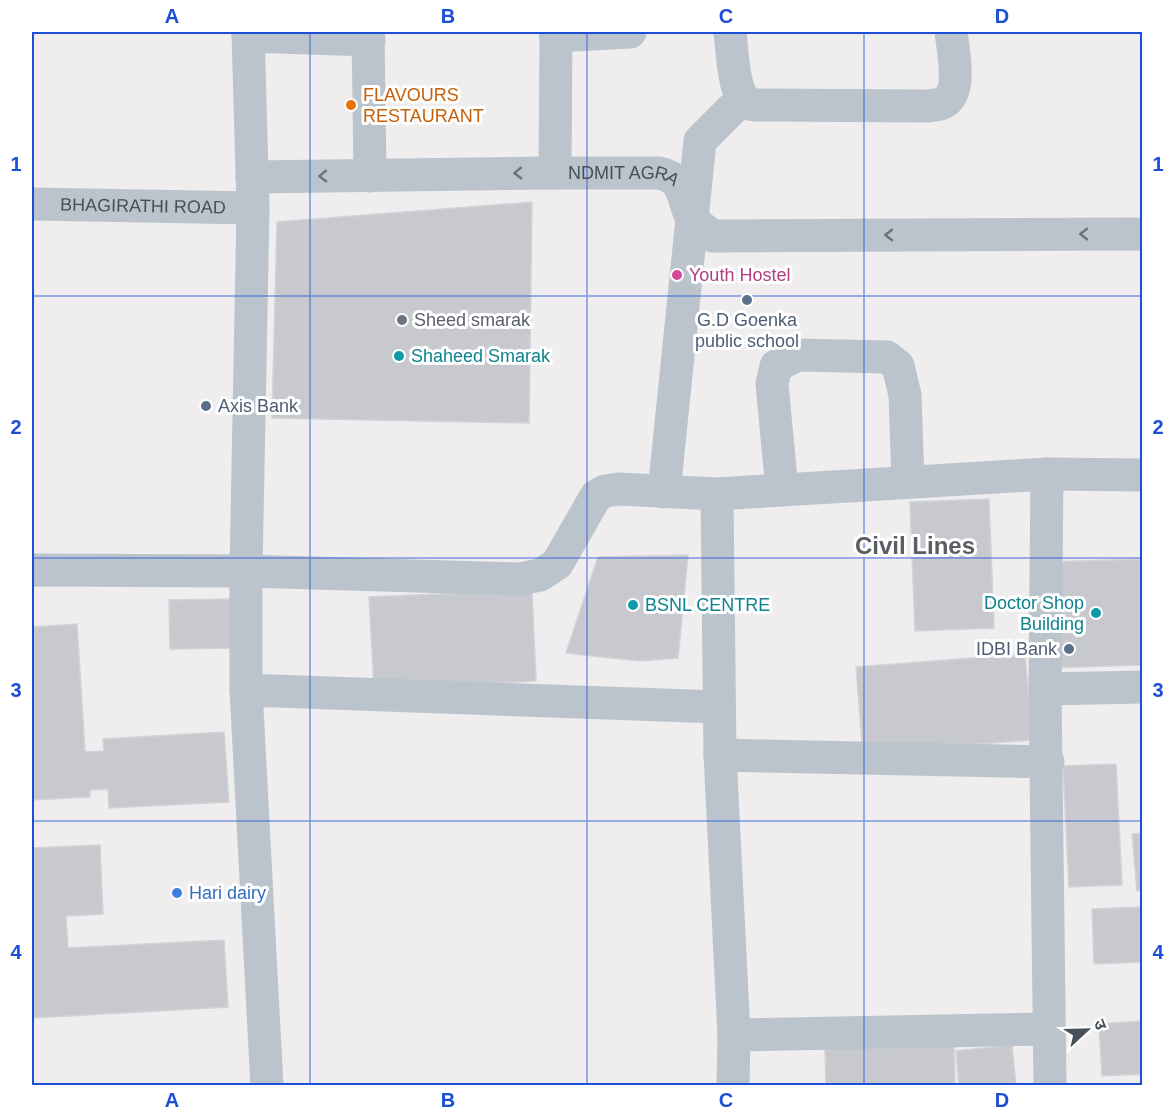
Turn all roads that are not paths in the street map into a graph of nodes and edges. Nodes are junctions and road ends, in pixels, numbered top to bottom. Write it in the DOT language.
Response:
graph roads {
  1 [pos="630,32"];
  2 [pos="730,32"];
  3 [pos="951,32"];
  4 [pos="248,34"];
  5 [pos="556,34"];
  6 [pos="368,36"];
  7 [pos="742,98"];
  8 [pos="555,173"];
  9 [pos="370,176"];
  10 [pos="253,193"];
  11 [pos="32,204"];
  12 [pos="692,219"];
  13 [pos="1143,234"];
  14 [pos="1047,474"];
  15 [pos="1143,475"];
  16 [pos="908,482"];
  17 [pos="782,490"];
  18 [pos="664,492"];
  19 [pos="717,494"];
  20 [pos="32,570"];
  21 [pos="246,571"];
  22 [pos="1143,687"];
  23 [pos="1045,689"];
  24 [pos="246,690"];
  25 [pos="719,706"];
  26 [pos="720,755"];
  27 [pos="1048,762"];
  28 [pos="1048,1029"];
  29 [pos="734,1035"];
  30 [pos="267,1086"];
  31 [pos="733,1086"];
  32 [pos="1050,1086"];
  1 -- 5 [label="street"];
  2 -- 7 [label="street"];
  3 -- 7 [label="street"];
  4 -- 6 [label="street"];
  4 -- 10 [label="street"];
  5 -- 8 [label="street"];
  6 -- 9 [label="street"];
  7 -- 12 [label="street"];
  8 -- 9 [label="street, NDMIT AGRA, one-way"];
  8 -- 12 [label="street, NDMIT AGRA"];
  9 -- 10 [label="street, NDMIT AGRA, one-way"];
  10 -- 11 [label="street, BHAGIRATHI ROAD"];
  10 -- 21 [label="street"];
  13 -- 12 [label="street, NDMIT AGRA, one-way"];
  12 -- 18 [label="street"];
  14 -- 15 [label="street"];
  14 -- 16 [label="street"];
  14 -- 23 [label="street"];
  16 -- 17 [label="street"];
  16 -- 17 [label="street"];
  17 -- 19 [label="street"];
  18 -- 19 [label="street"];
  18 -- 21 [label="street"];
  19 -- 25 [label="street"];
  20 -- 21 [label="street"];
  21 -- 24 [label="street"];
  22 -- 23 [label="street"];
  23 -- 27 [label="street"];
  24 -- 25 [label="street"];
  24 -- 30 [label="street"];
  25 -- 26 [label="street"];
  26 -- 27 [label="street"];
  26 -- 29 [label="street"];
  27 -- 28 [label="street"];
  28 -- 29 [label="street"];
  28 -- 32 [label="street"];
  29 -- 31 [label="street"];
}
